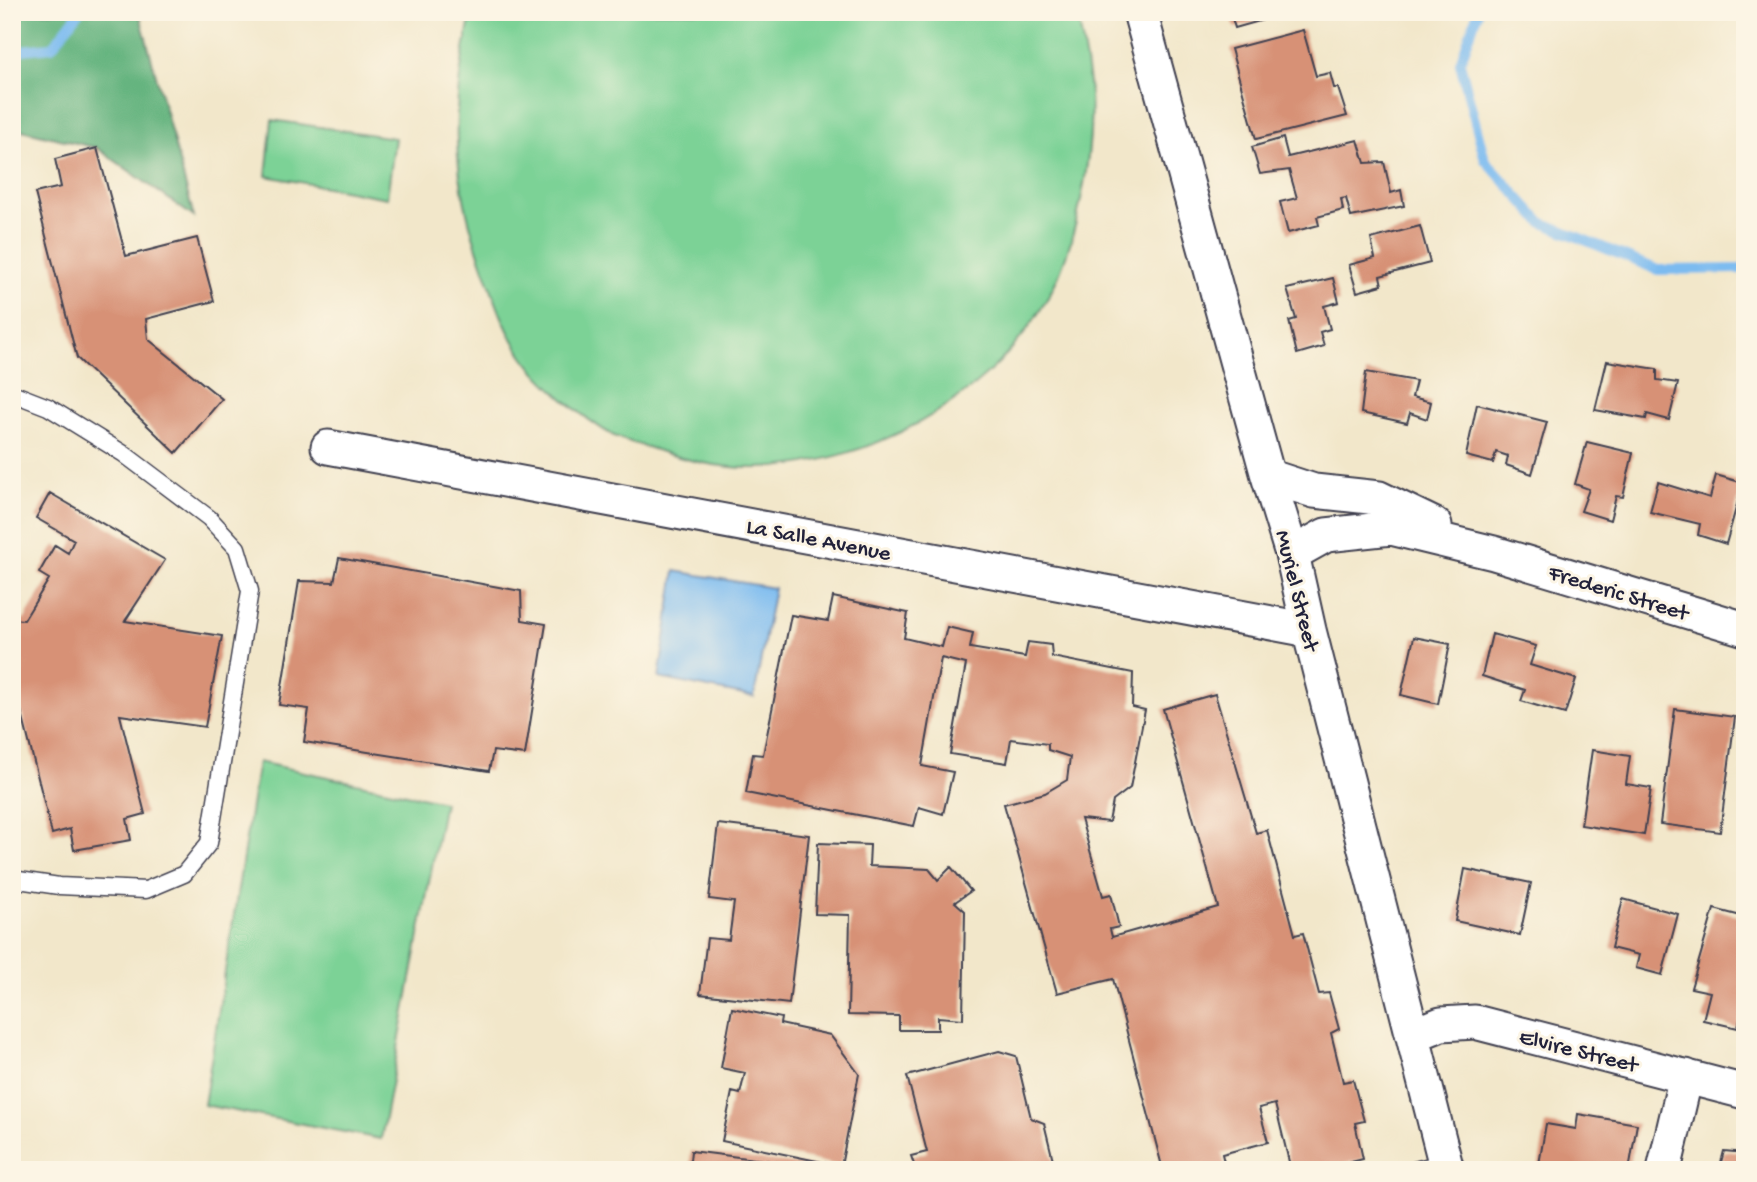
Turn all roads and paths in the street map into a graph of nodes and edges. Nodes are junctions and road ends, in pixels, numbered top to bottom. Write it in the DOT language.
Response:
graph roads {
  1 [pos="1140,12"];
  2 [pos="12,393"];
  3 [pos="328,447"];
  4 [pos="1268,476"];
  5 [pos="1494,553"];
  6 [pos="1292,554"];
  7 [pos="1745,629"];
  8 [pos="1309,630"];
  9 [pos="12,879"];
  10 [pos="1414,1035"];
  11 [pos="1686,1076"];
  12 [pos="1745,1092"];
  13 [pos="1436,1167"];
  14 [pos="1664,1170"];
  1 -- 4 [label="street, Muriel Street"];
  2 -- 9 [label="lane"];
  3 -- 8 [label="street, La Salle Avenue"];
  4 -- 5 [label="street, Frederic Street"];
  4 -- 6 [label="street, Muriel Street"];
  5 -- 6 [label="street, Frederic Street"];
  5 -- 7 [label="street, Frederic Street"];
  6 -- 8 [label="street, Muriel Street"];
  8 -- 10 [label="street, Muriel Street"];
  10 -- 11 [label="street, Elvire Street"];
  10 -- 13 [label="street, Muriel Street"];
  11 -- 12 [label="street, Elvire Street"];
  11 -- 14 [label="street"];
}
